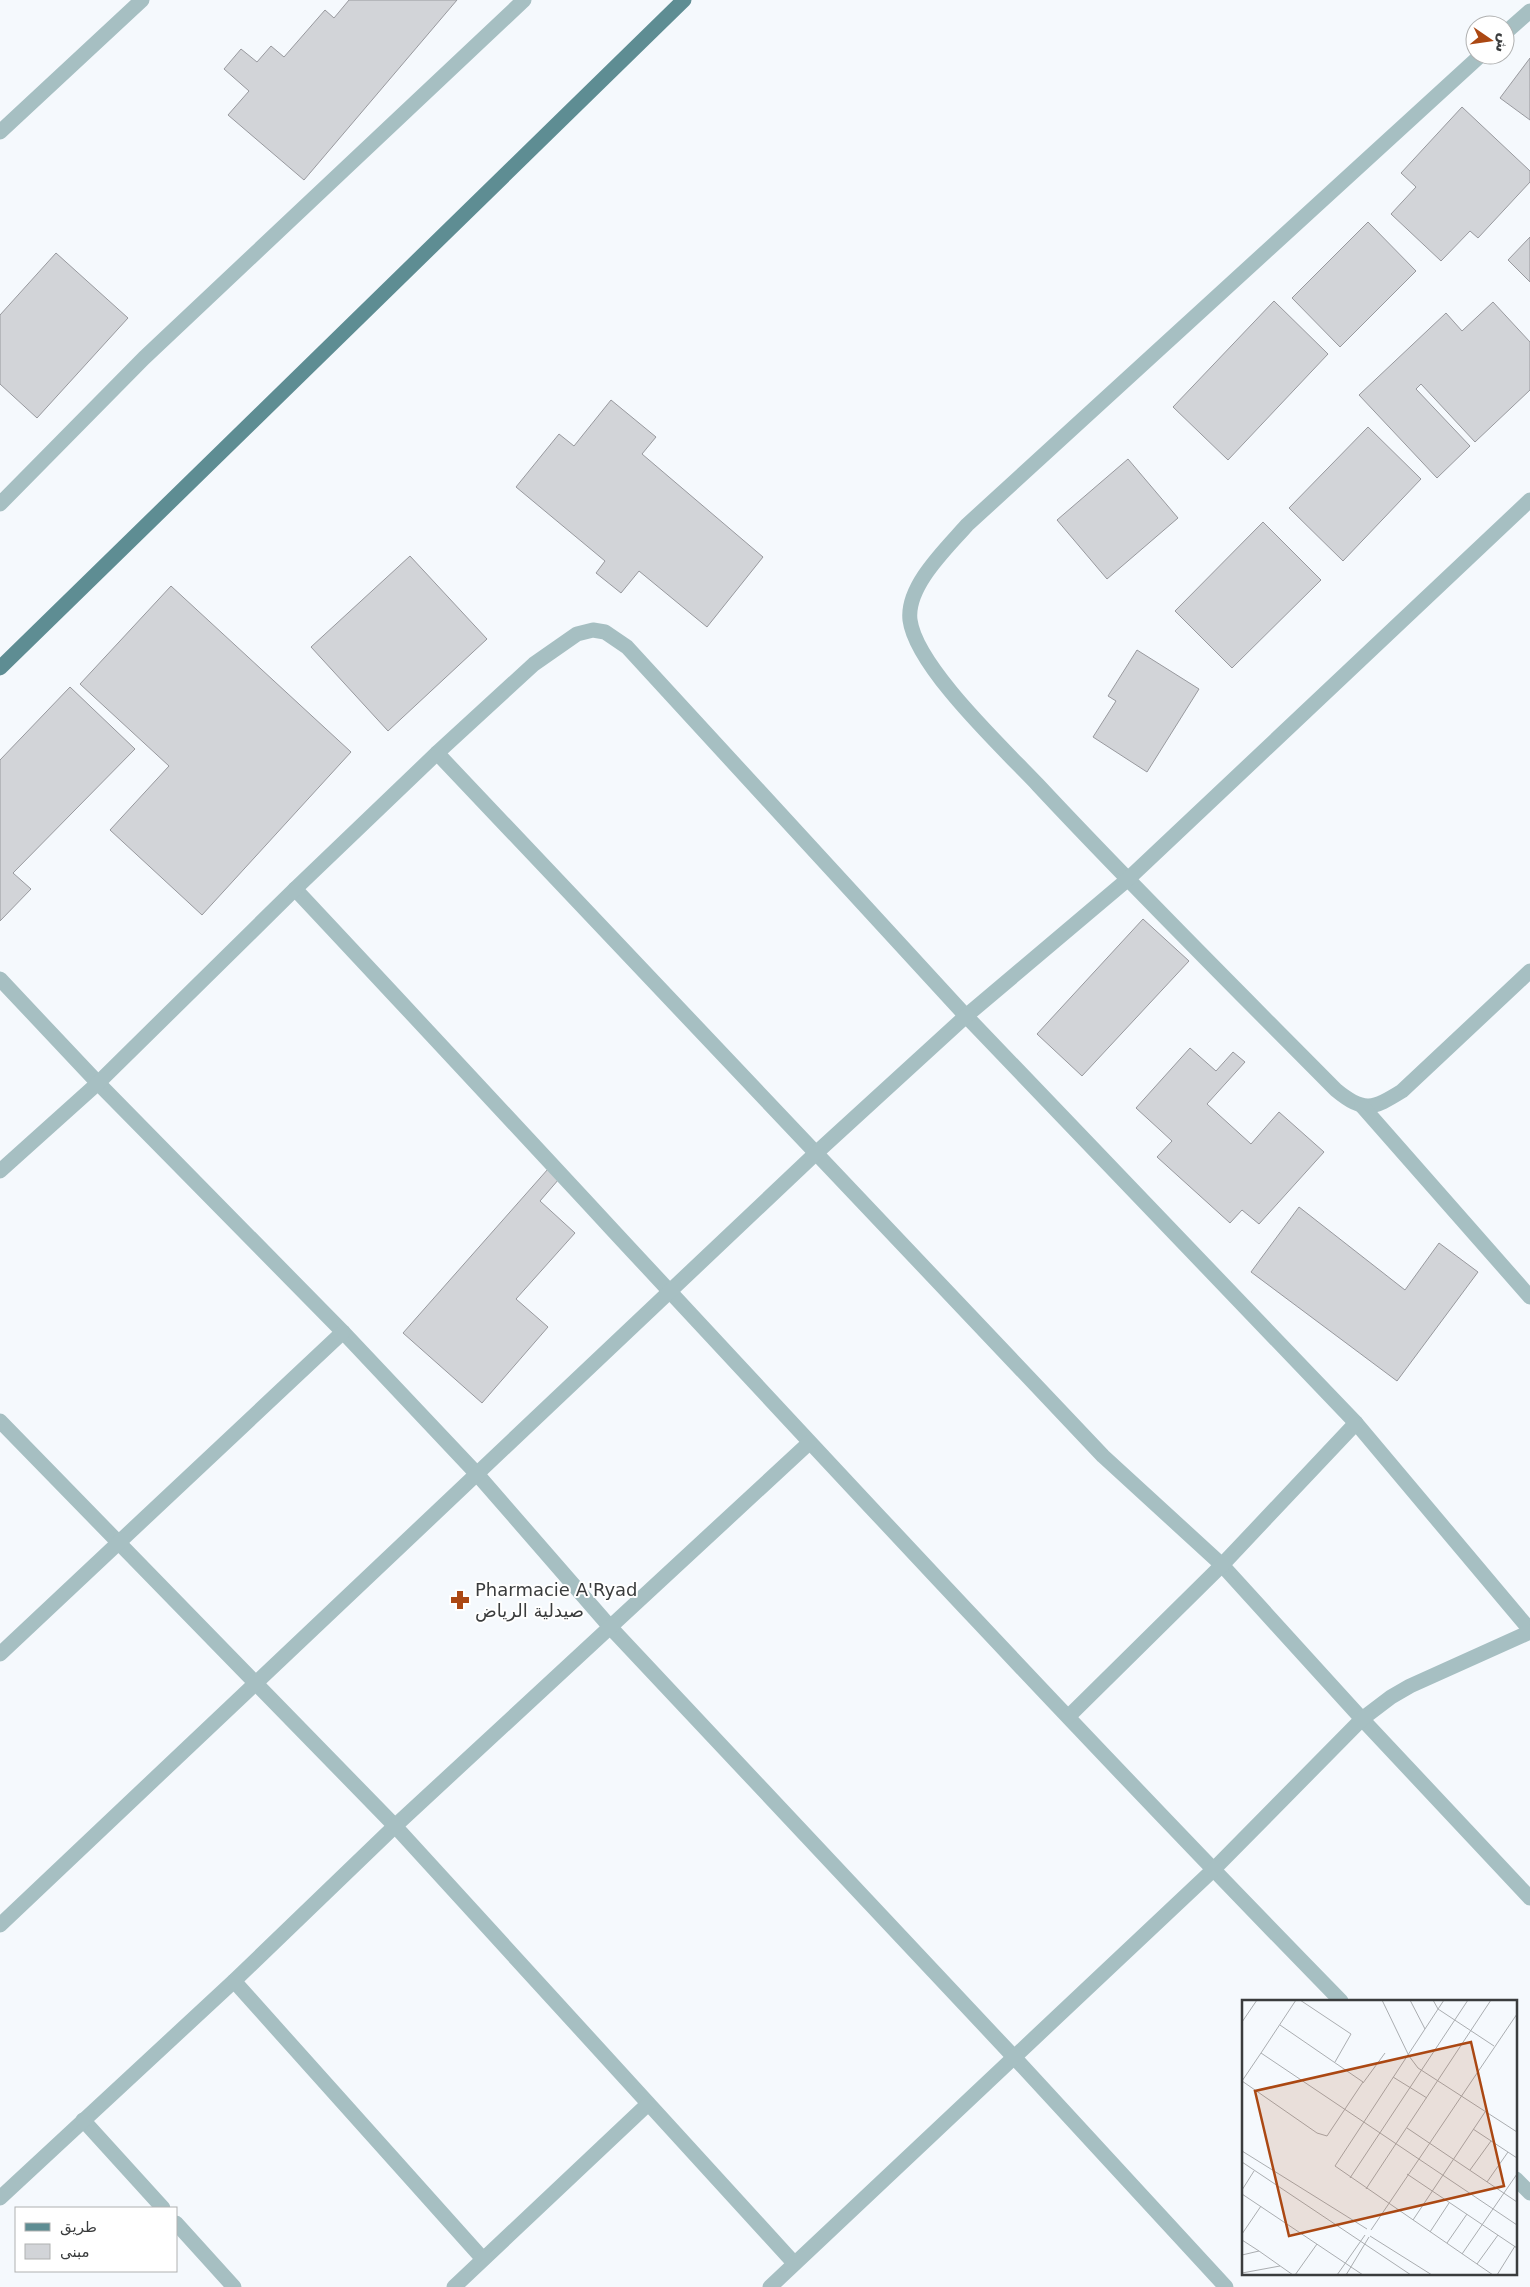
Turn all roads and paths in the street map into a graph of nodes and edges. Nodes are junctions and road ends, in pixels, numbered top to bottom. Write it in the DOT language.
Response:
graph roads {
  1 [pos="142,0"];
  2 [pos="524,0"];
  3 [pos="684,0"];
  4 [pos="1530,10"];
  5 [pos="1515,24"];
  6 [pos="1470,65"];
  7 [pos="0,132"];
  8 [pos="1530,500"];
  9 [pos="0,504"];
  10 [pos="0,668"];
  11 [pos="437,753"];
  12 [pos="1127,880"];
  13 [pos="295,889"];
  14 [pos="1530,971"];
  15 [pos="0,979"];
  16 [pos="966,1016"];
  17 [pos="98,1083"];
  18 [pos="1362,1106"];
  19 [pos="815,1154"];
  20 [pos="0,1171"];
  21 [pos="671,1290"];
  22 [pos="1530,1297"];
  23 [pos="343,1332"];
  24 [pos="0,1421"];
  25 [pos="1356,1423"];
  26 [pos="809,1443"];
  27 [pos="477,1474"];
  28 [pos="118,1542"];
  29 [pos="1222,1566"];
  30 [pos="611,1628"];
  31 [pos="1530,1631"];
  32 [pos="0,1654"];
  33 [pos="257,1683"];
  34 [pos="1069,1716"];
  35 [pos="1362,1719"];
  36 [pos="395,1826"];
  37 [pos="1213,1870"];
  38 [pos="1530,1898"];
  39 [pos="0,1925"];
  40 [pos="234,1981"];
  41 [pos="1340,2000"];
  42 [pos="1014,2056"];
  43 [pos="648,2104"];
  44 [pos="83,2120"];
  45 [pos="1518,2181"];
  46 [pos="1530,2193"];
  47 [pos="0,2198"];
  48 [pos="162,2207"];
  49 [pos="178,2225"];
  50 [pos="483,2259"];
  51 [pos="794,2263"];
  52 [pos="234,2287"];
  53 [pos="454,2287"];
  54 [pos="770,2287"];
  55 [pos="1226,2287"];
  1 -- 7 [label="street"];
  2 -- 9 [label="street"];
  3 -- 10 [label="main road"];
  4 -- 5 [label="street"];
  6 -- 12 [label="street"];
  8 -- 12 [label="street"];
  11 -- 13 [label="street"];
  11 -- 16 [label="street"];
  11 -- 19 [label="street"];
  12 -- 16 [label="street"];
  12 -- 18 [label="street"];
  13 -- 17 [label="street"];
  13 -- 21 [label="street"];
  14 -- 18 [label="street"];
  15 -- 17 [label="street"];
  16 -- 19 [label="street"];
  16 -- 25 [label="street"];
  17 -- 20 [label="street"];
  17 -- 23 [label="street"];
  18 -- 22 [label="street"];
  19 -- 21 [label="street"];
  19 -- 29 [label="street"];
  21 -- 26 [label="street"];
  21 -- 27 [label="street"];
  23 -- 27 [label="street"];
  23 -- 28 [label="street"];
  24 -- 28 [label="street"];
  25 -- 29 [label="street"];
  25 -- 31 [label="street"];
  26 -- 30 [label="street"];
  26 -- 34 [label="street"];
  27 -- 30 [label="street"];
  27 -- 33 [label="street"];
  28 -- 32 [label="street"];
  28 -- 33 [label="street"];
  29 -- 34 [label="street"];
  29 -- 35 [label="street"];
  30 -- 36 [label="street"];
  30 -- 42 [label="street"];
  31 -- 35 [label="street"];
  33 -- 36 [label="street"];
  33 -- 39 [label="street"];
  34 -- 37 [label="street"];
  35 -- 37 [label="street"];
  35 -- 38 [label="street"];
  36 -- 40 [label="street"];
  36 -- 43 [label="street"];
  37 -- 41 [label="street"];
  37 -- 42 [label="street"];
  40 -- 44 [label="street"];
  40 -- 50 [label="street"];
  42 -- 51 [label="street"];
  42 -- 55 [label="street"];
  43 -- 50 [label="street"];
  43 -- 51 [label="street"];
  44 -- 47 [label="street"];
  44 -- 48 [label="street"];
  45 -- 46 [label="street"];
  49 -- 52 [label="street"];
  50 -- 53 [label="street"];
  51 -- 54 [label="street"];
}
